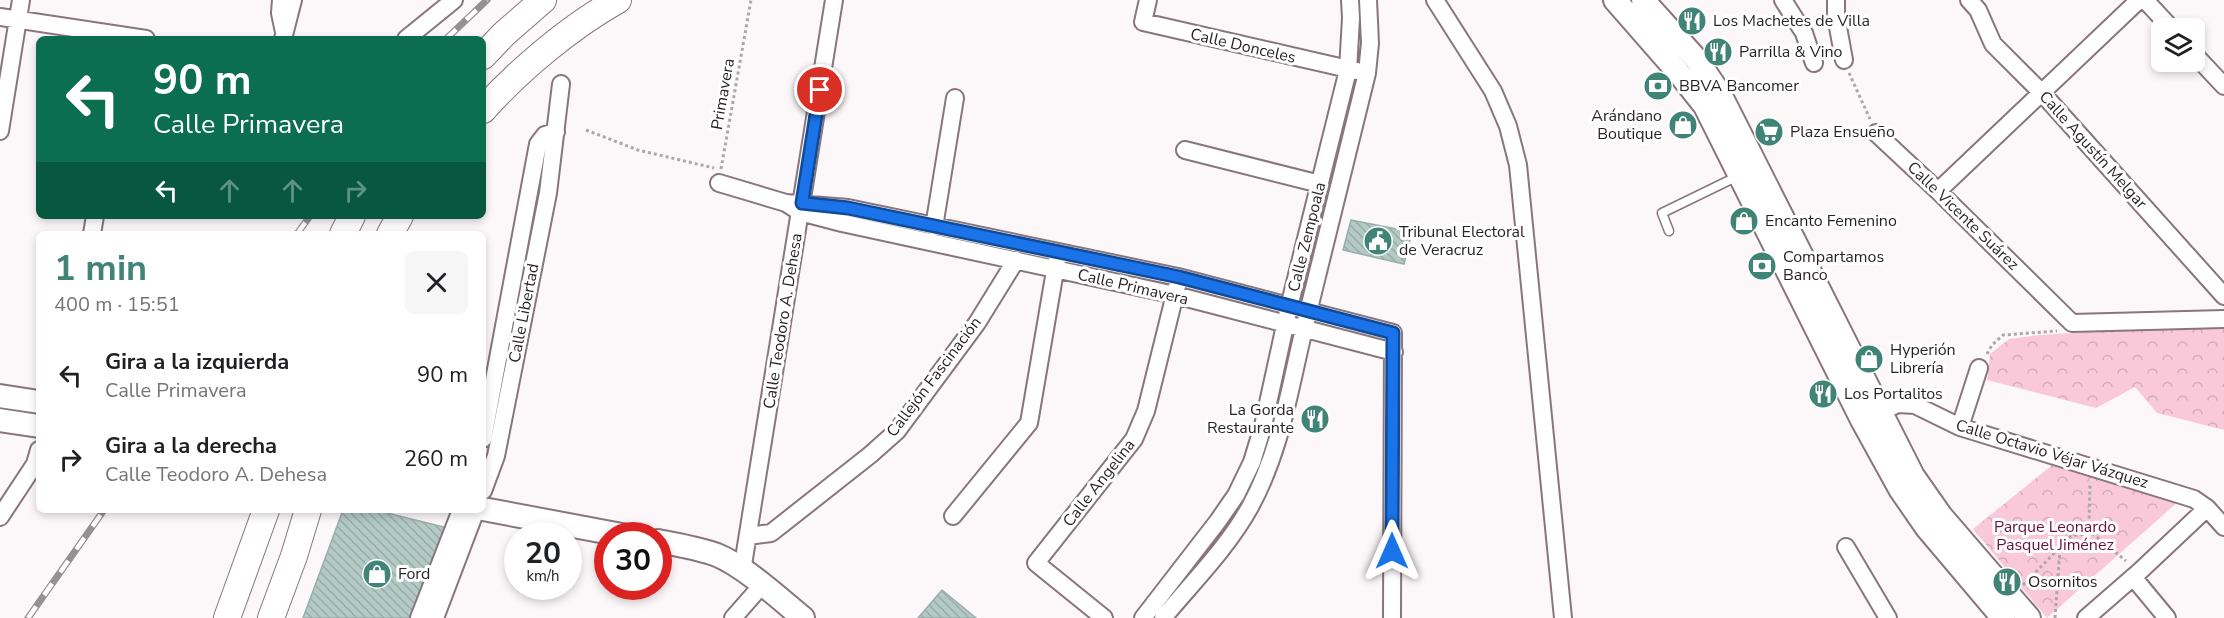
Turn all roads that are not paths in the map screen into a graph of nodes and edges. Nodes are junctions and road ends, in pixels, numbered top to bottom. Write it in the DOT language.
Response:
graph roads {
  1 [pos="21,0"];
  2 [pos="281,0"];
  3 [pos="293,0"];
  4 [pos="454,0"];
  5 [pos="543,0"];
  6 [pos="618,0"];
  7 [pos="834,0"];
  8 [pos="1148,0"];
  9 [pos="1350,0"];
  10 [pos="1368,0"];
  11 [pos="1435,0"];
  12 [pos="1615,0"];
  13 [pos="1643,0"];
  14 [pos="1783,0"];
  15 [pos="1836,0"];
  16 [pos="1969,0"];
  17 [pos="2139,0"];
  18 [pos="2145,0"];
  19 [pos="439,7"];
  20 [pos="0,17"];
  21 [pos="2162,18"];
  22 [pos="18,19"];
  23 [pos="116,36"];
  24 [pos="284,36"];
  25 [pos="409,36"];
  26 [pos="486,53"];
  27 [pos="1844,60"];
  28 [pos="1815,63"];
  29 [pos="2205,66"];
  30 [pos="1348,70"];
  31 [pos="1367,73"];
  32 [pos="561,84"];
  33 [pos="2224,86"];
  34 [pos="2042,93"];
  35 [pos="955,98"];
  36 [pos="486,107"];
  37 [pos="0,131"];
  38 [pos="556,132"];
  39 [pos="1876,133"];
  40 [pos="1185,150"];
  41 [pos="1740,175"];
  42 [pos="720,176"];
  43 [pos="1320,184"];
  44 [pos="1938,191"];
  45 [pos="796,206"];
  46 [pos="934,227"];
  47 [pos="1670,231"];
  48 [pos="1058,252"];
  49 [pos="1016,260"];
  50 [pos="1057,270"];
  51 [pos="1179,277"];
  52 [pos="1175,295"];
  53 [pos="2224,297"];
  54 [pos="1289,307"];
  55 [pos="1309,312"];
  56 [pos="2224,319"];
  57 [pos="1285,325"];
  58 [pos="1304,329"];
  59 [pos="1394,352"];
  60 [pos="1979,368"];
  61 [pos="0,396"];
  62 [pos="36,402"];
  63 [pos="1871,416"];
  64 [pos="0,420"];
  65 [pos="486,424"];
  66 [pos="36,426"];
  67 [pos="1960,427"];
  68 [pos="489,455"];
  69 [pos="36,460"];
  70 [pos="486,473"];
  71 [pos="2207,508"];
  72 [pos="486,510"];
  73 [pos="265,513"];
  74 [pos="280,513"];
  75 [pos="307,513"];
  76 [pos="319,513"];
  77 [pos="460,513"];
  78 [pos="475,513"];
  79 [pos="953,516"];
  80 [pos="0,517"];
  81 [pos="2224,527"];
  82 [pos="594,530"];
  83 [pos="748,536"];
  84 [pos="672,543"];
  85 [pos="1846,547"];
  86 [pos="742,571"];
  87 [pos="2136,575"];
  88 [pos="762,585"];
  89 [pos="227,618"];
  90 [pos="243,618"];
  91 [pos="271,618"];
  92 [pos="285,618"];
  93 [pos="419,618"];
  94 [pos="435,618"];
  95 [pos="733,618"];
  96 [pos="803,618"];
  97 [pos="1104,618"];
  98 [pos="1143,618"];
  99 [pos="1164,618"];
  100 [pos="1392,618"];
  101 [pos="1563,618"];
  102 [pos="1888,618"];
  103 [pos="2003,618"];
  104 [pos="2029,618"];
  105 [pos="2086,618"];
  106 [pos="2167,618"];
  1 -- 22 [label="street"];
  2 -- 24 [label="street"];
  3 -- 24 [label="street"];
  4 -- 19 [label="street"];
  5 -- 26 [label="main road"];
  6 -- 36 [label="main road"];
  7 -- 45 [label="street, Calle Teodoro A. Dehesa"];
  8 -- 30 [label="street, Calle Donceles"];
  9 -- 30 [label="street, Calle Zempoala"];
  10 -- 31 [label="street, Calle Zempoala"];
  11 -- 101 [label="street"];
  12 -- 41 [label="main road"];
  13 -- 63 [label="main road"];
  14 -- 28 [label="street"];
  15 -- 27 [label="street"];
  16 -- 34 [label="street, Calle Agustín Melgar"];
  17 -- 34 [label="street"];
  18 -- 21 [label="street"];
  19 -- 25 [label="street"];
  20 -- 22 [label="street"];
  22 -- 23 [label="street"];
  22 -- 37 [label="street"];
  29 -- 33 [label="street"];
  30 -- 31 [label="street, Calle Donceles"];
  30 -- 43 [label="street, Calle Zempoala"];
  31 -- 55 [label="street, Calle Zempoala"];
  32 -- 38 [label="street, Calle Libertad"];
  34 -- 44 [label="street"];
  34 -- 53 [label="street, Calle Agustín Melgar"];
  35 -- 46 [label="street"];
  38 -- 65 [label="street, Calle Libertad"];
  38 -- 68 [label="street, Calle Libertad"];
  39 -- 44 [label="street, Calle Vicente Suárez"];
  40 -- 43 [label="street"];
  41 -- 47 [label="lane"];
  41 -- 63 [label="main road"];
  42 -- 45 [label="street"];
  43 -- 54 [label="street, Calle Zempoala"];
  44 -- 56 [label="street, Calle Vicente Suárez"];
  45 -- 46 [label="street, Calle Primavera"];
  45 -- 49 [label="street, Calle Primavera"];
  45 -- 83 [label="street, Calle Teodoro A. Dehesa"];
  46 -- 48 [label="street, Calle Primavera"];
  48 -- 50 [label="street"];
  48 -- 51 [label="street, Calle Primavera"];
  49 -- 50 [label="street, Calle Primavera"];
  49 -- 83 [label="street, Callejón Fascinación"];
  50 -- 52 [label="street, Calle Primavera"];
  50 -- 79 [label="street"];
  51 -- 52 [label="street, Calle Angelina"];
  51 -- 54 [label="street, Calle Primavera"];
  52 -- 57 [label="street, Calle Primavera"];
  52 -- 97 [label="street, Calle Angelina"];
  54 -- 55 [label="street, Calle Primavera"];
  54 -- 57 [label="street, Calle Zempoala"];
  55 -- 58 [label="street, Calle Zempoala"];
  55 -- 59 [label="street, Calle Primavera"];
  57 -- 58 [label="street, Calle Primavera"];
  57 -- 98 [label="street, Calle Zempoala"];
  58 -- 59 [label="street, Calle Primavera"];
  58 -- 99 [label="street, Calle Zempoala"];
  59 -- 100 [label="street"];
  60 -- 67 [label="street"];
  61 -- 62 [label="main road"];
  63 -- 67 [label="street, Calle Octavio Véjar Vázquez"];
  63 -- 103 [label="main road"];
  63 -- 104 [label="main road"];
  64 -- 66 [label="main road"];
  67 -- 71 [label="street, Calle Octavio Véjar Vázquez"];
  68 -- 70 [label="street, Calle Libertad"];
  69 -- 80 [label="street"];
  71 -- 81 [label="street"];
  71 -- 87 [label="street"];
  72 -- 82 [label="main road"];
  73 -- 89 [label="main road"];
  74 -- 90 [label="main road"];
  75 -- 91 [label="main road"];
  76 -- 92 [label="main road"];
  77 -- 93 [label="street"];
  78 -- 94 [label="street"];
  83 -- 86 [label="street, Calle Teodoro A. Dehesa"];
  84 -- 86 [label="main road"];
  85 -- 102 [label="street"];
  86 -- 88 [label="main road"];
  87 -- 105 [label="street"];
  87 -- 106 [label="street"];
  88 -- 95 [label="street"];
  88 -- 96 [label="main road"];
}
